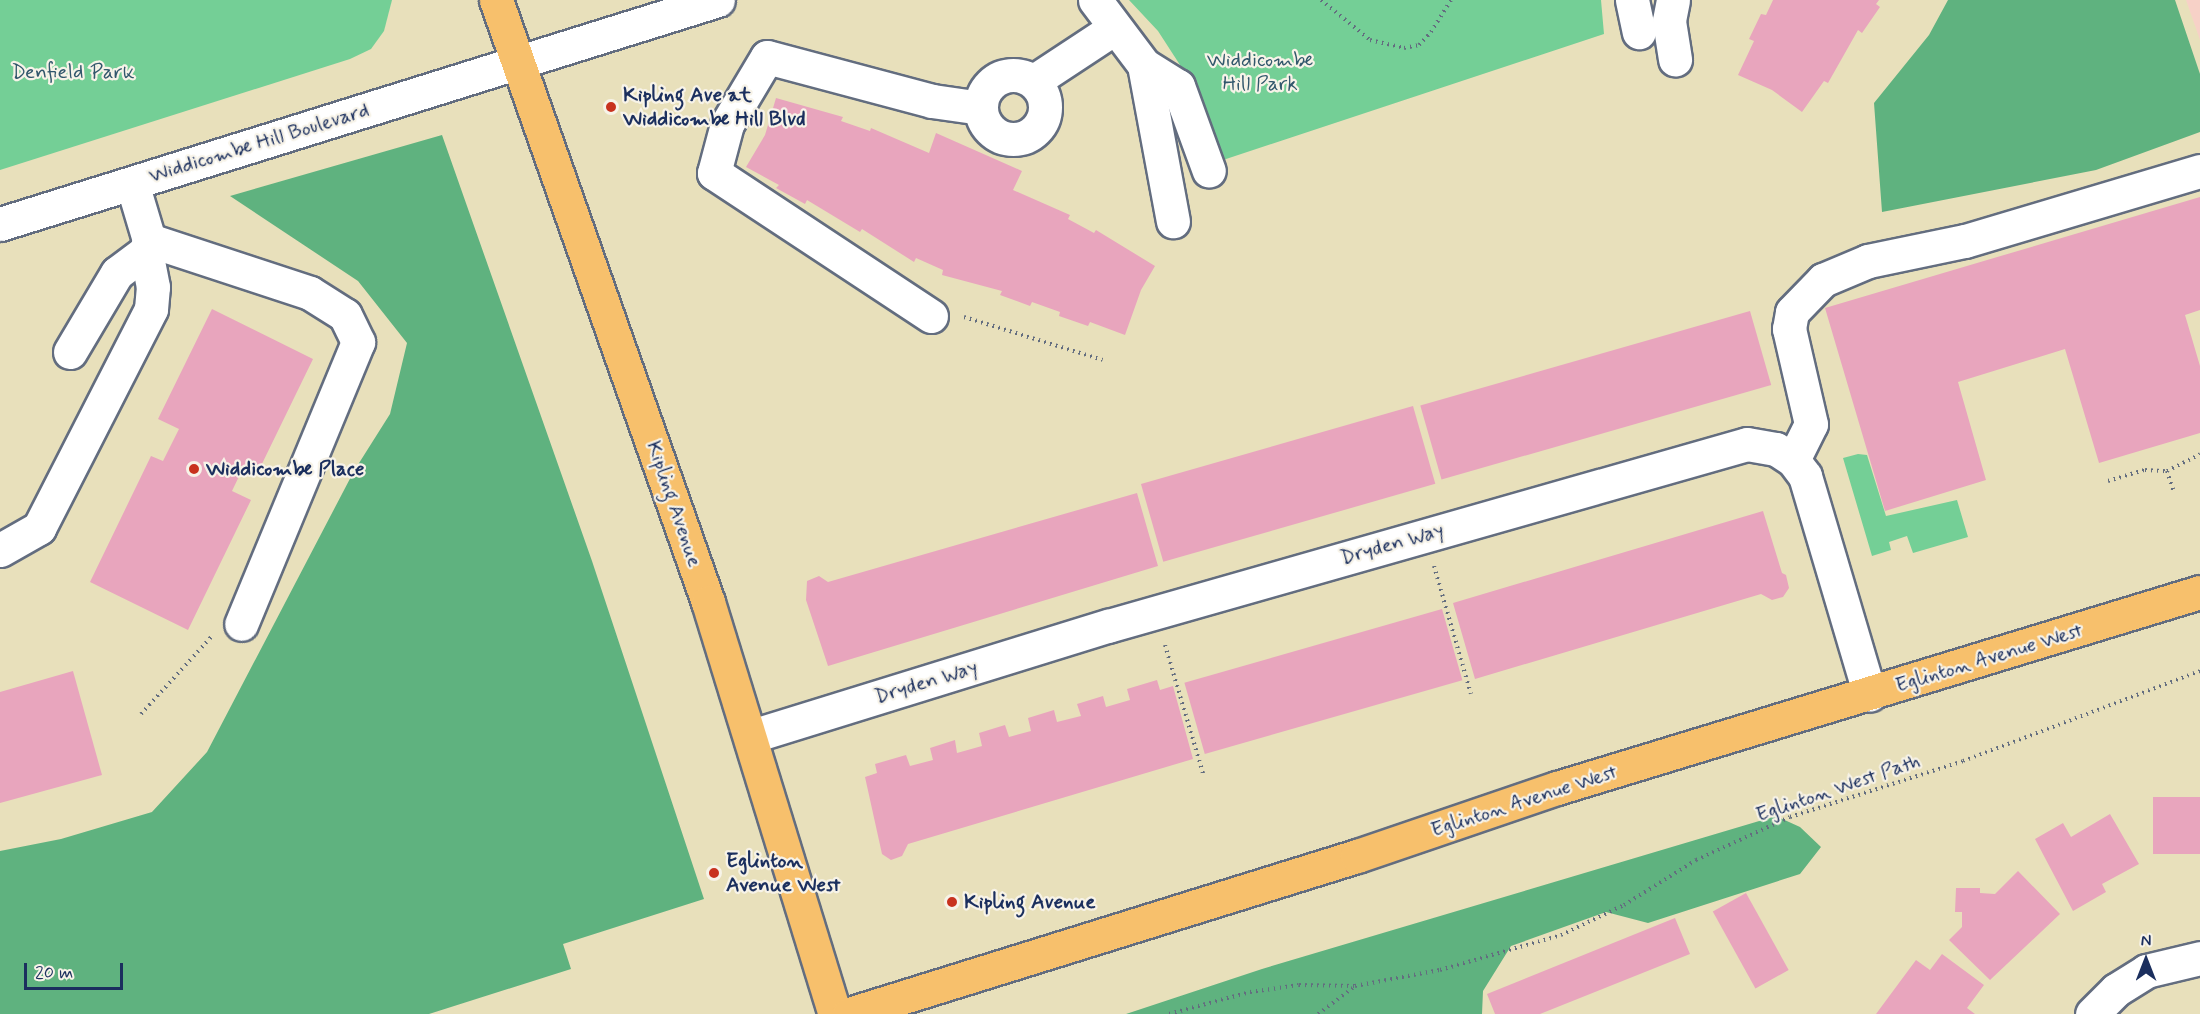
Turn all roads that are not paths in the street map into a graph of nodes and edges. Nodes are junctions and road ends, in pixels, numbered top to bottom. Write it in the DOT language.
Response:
graph roads {
  1 [pos="496,0"];
  2 [pos="718,0"];
  3 [pos="1095,0"];
  4 [pos="1632,0"];
  5 [pos="1673,0"];
  6 [pos="1113,29"];
  7 [pos="1639,32"];
  8 [pos="1675,60"];
  9 [pos="519,63"];
  10 [pos="1144,65"];
  11 [pos="1034,81"];
  12 [pos="981,108"];
  13 [pos="1209,171"];
  14 [pos="2200,171"];
  15 [pos="132,183"];
  16 [pos="1173,221"];
  17 [pos="0,225"];
  18 [pos="147,245"];
  19 [pos="931,316"];
  20 [pos="70,352"];
  21 [pos="1793,460"];
  22 [pos="0,550"];
  23 [pos="2200,592"];
  24 [pos="241,624"];
  25 [pos="1870,695"];
  26 [pos="752,736"];
  27 [pos="2200,958"];
  28 [pos="835,1014"];
  29 [pos="849,1014"];
  30 [pos="2092,1014"];
  1 -- 9 [label="main road, Kipling Avenue"];
  2 -- 9 [label="street, Widdicombe Hill Boulevard"];
  3 -- 6 [label="street"];
  4 -- 7 [label="street"];
  5 -- 8 [label="street"];
  6 -- 10 [label="street"];
  6 -- 11 [label="street"];
  9 -- 15 [label="street, Widdicombe Hill Boulevard"];
  9 -- 26 [label="main road, Kipling Avenue"];
  10 -- 13 [label="street"];
  10 -- 16 [label="street"];
  11 -- 12 [label="street"];
  11 -- 12 [label="street"];
  12 -- 19 [label="street"];
  14 -- 21 [label="street"];
  15 -- 17 [label="street, Widdicombe Hill Boulevard"];
  15 -- 18 [label="street"];
  18 -- 20 [label="street"];
  18 -- 22 [label="street"];
  18 -- 24 [label="street"];
  21 -- 25 [label="street"];
  21 -- 26 [label="street, Dryden Way"];
  23 -- 25 [label="main road, Eglinton Avenue West"];
  25 -- 29 [label="main road, Eglinton Avenue West"];
  26 -- 28 [label="main road, Kipling Avenue"];
  27 -- 30 [label="street"];
}
